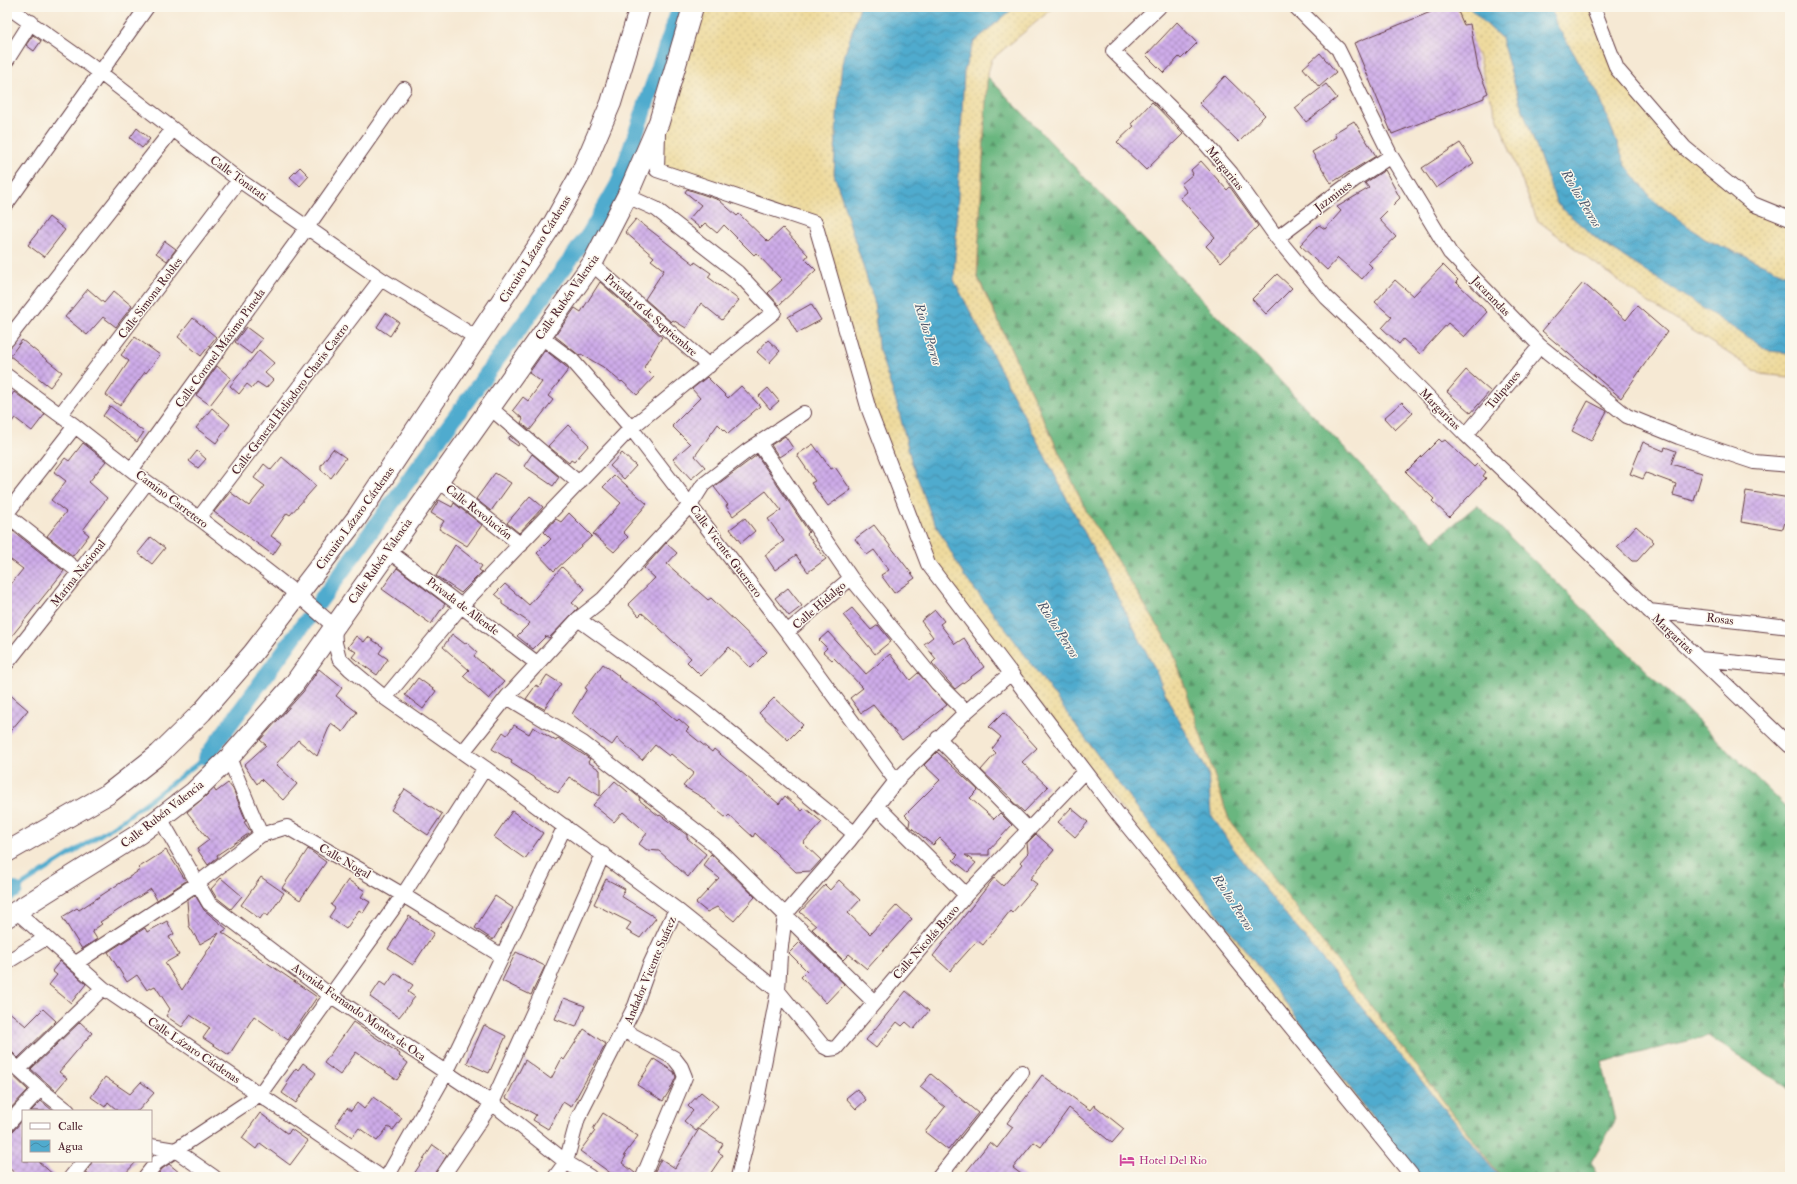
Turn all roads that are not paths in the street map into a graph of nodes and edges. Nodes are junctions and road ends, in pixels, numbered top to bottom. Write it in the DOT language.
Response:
graph roads {
  1 [pos="8,7"];
  2 [pos="147,7"];
  3 [pos="640,7"];
  4 [pos="693,7"];
  5 [pos="1159,7"];
  6 [pos="1296,7"];
  7 [pos="1593,7"];
  8 [pos="31,22"];
  9 [pos="7,60"];
  10 [pos="100,72"];
  11 [pos="404,88"];
  12 [pos="659,122"];
  13 [pos="173,130"];
  14 [pos="1391,156"];
  15 [pos="239,180"];
  16 [pos="627,196"];
  17 [pos="7,203"];
  18 [pos="1790,219"];
  19 [pos="308,226"];
  20 [pos="1277,238"];
  21 [pos="592,264"];
  22 [pos="381,278"];
  23 [pos="540,336"];
  24 [pos="477,338"];
  25 [pos="7,340"];
  26 [pos="1540,346"];
  27 [pos="709,366"];
  28 [pos="7,376"];
  29 [pos="489,407"];
  30 [pos="804,413"];
  31 [pos="60,415"];
  32 [pos="76,426"];
  33 [pos="631,428"];
  34 [pos="1466,435"];
  35 [pos="759,443"];
  36 [pos="1790,465"];
  37 [pos="132,469"];
  38 [pos="438,480"];
  39 [pos="147,482"];
  40 [pos="579,483"];
  41 [pos="691,504"];
  42 [pos="7,514"];
  43 [pos="199,518"];
  44 [pos="521,545"];
  45 [pos="388,550"];
  46 [pos="79,572"];
  47 [pos="851,578"];
  48 [pos="300,598"];
  49 [pos="462,605"];
  50 [pos="1649,611"];
  51 [pos="578,619"];
  52 [pos="331,624"];
  53 [pos="1790,627"];
  54 [pos="787,632"];
  55 [pos="1700,659"];
  56 [pos="7,663"];
  57 [pos="538,664"];
  58 [pos="1790,668"];
  59 [pos="1004,679"];
  60 [pos="507,697"];
  61 [pos="385,698"];
  62 [pos="966,712"];
  63 [pos="938,738"];
  64 [pos="1790,746"];
  65 [pos="463,752"];
  66 [pos="229,758"];
  67 [pos="485,768"];
  68 [pos="1079,777"];
  69 [pos="896,781"];
  70 [pos="877,806"];
  71 [pos="160,818"];
  72 [pos="565,826"];
  73 [pos="1028,830"];
  74 [pos="261,834"];
  75 [pos="855,834"];
  76 [pos="9,848"];
  77 [pos="602,854"];
  78 [pos="198,883"];
  79 [pos="403,894"];
  80 [pos="966,895"];
  81 [pos="676,909"];
  82 [pos="12,914"];
  83 [pos="785,915"];
  84 [pos="46,938"];
  85 [pos="502,956"];
  86 [pos="7,962"];
  87 [pos="76,963"];
  88 [pos="103,988"];
  89 [pos="778,991"];
  90 [pos="330,995"];
  91 [pos="874,1002"];
  92 [pos="623,1030"];
  93 [pos="7,1058"];
  94 [pos="19,1069"];
  95 [pos="1022,1072"];
  96 [pos="446,1073"];
  97 [pos="40,1089"];
  98 [pos="260,1094"];
  99 [pos="492,1103"];
  100 [pos="67,1110"];
  101 [pos="7,1125"];
  102 [pos="152,1146"];
  103 [pos="175,1150"];
  104 [pos="83,1162"];
  105 [pos="566,1162"];
  106 [pos="71,1177"];
  107 [pos="145,1177"];
  108 [pos="214,1177"];
  109 [pos="381,1177"];
  110 [pos="387,1177"];
  111 [pos="442,1177"];
  112 [pos="555,1177"];
  113 [pos="590,1177"];
  114 [pos="643,1177"];
  115 [pos="738,1177"];
  116 [pos="939,1177"];
  117 [pos="1413,1177"];
  1 -- 8 [label="street, Calle Tonatati"];
  2 -- 10 [label="street"];
  3 -- 24 [label="street, Circuito Lázaro Cárdenas"];
  4 -- 12 [label="street"];
  5 -- 20 [label="street, Margaritas"];
  6 -- 14 [label="street, Jacarandas"];
  7 -- 18 [label="street"];
  8 -- 9 [label="street"];
  8 -- 10 [label="street, Calle Tonatati"];
  10 -- 13 [label="street, Calle Tonatati"];
  10 -- 17 [label="street"];
  11 -- 19 [label="street, Calle Coronel Máximo Pineda"];
  12 -- 16 [label="street, Calle Rubén Valencia"];
  12 -- 117 [label="street"];
  13 -- 15 [label="street, Calle Tonatati"];
  13 -- 25 [label="street"];
  14 -- 20 [label="street, Jazmines"];
  14 -- 26 [label="street, Jacarandas"];
  15 -- 19 [label="street, Calle Tonatati"];
  15 -- 31 [label="street, Calle Simona Robles"];
  16 -- 21 [label="street, Calle Rubén Valencia"];
  16 -- 27 [label="street"];
  19 -- 22 [label="street, Calle Tonatati"];
  19 -- 37 [label="street, Calle Coronel Máximo Pineda"];
  20 -- 34 [label="street, Margaritas"];
  21 -- 23 [label="street, Calle Rubén Valencia"];
  21 -- 27 [label="street, Privada 16 de Septiembre"];
  22 -- 24 [label="street, Calle Tonatati"];
  22 -- 43 [label="street, Calle General Heliodoro Charis Castro"];
  23 -- 29 [label="street, Calle Rubén Valencia"];
  23 -- 33 [label="street, Calle Vicente Guerrero"];
  24 -- 48 [label="street, Circuito Lázaro Cárdenas"];
  26 -- 34 [label="street, Tulipanes"];
  26 -- 36 [label="street, Jacarandas"];
  27 -- 33 [label="street"];
  28 -- 31 [label="street, Camino Carretero"];
  29 -- 38 [label="street, Calle Rubén Valencia"];
  29 -- 40 [label="street"];
  30 -- 35 [label="street"];
  31 -- 32 [label="street, Camino Carretero"];
  32 -- 37 [label="street, Camino Carretero"];
  32 -- 42 [label="street"];
  33 -- 40 [label="street"];
  33 -- 41 [label="street, Calle Vicente Guerrero"];
  34 -- 50 [label="street, Margaritas"];
  35 -- 41 [label="street"];
  35 -- 47 [label="street"];
  37 -- 39 [label="street, Camino Carretero"];
  38 -- 44 [label="street, Calle Revolución"];
  38 -- 45 [label="street, Calle Rubén Valencia"];
  39 -- 43 [label="street, Camino Carretero"];
  39 -- 46 [label="street, Marina Nacional"];
  40 -- 44 [label="street"];
  41 -- 51 [label="street"];
  41 -- 54 [label="street, Calle Vicente Guerrero"];
  42 -- 46 [label="street"];
  43 -- 48 [label="street, Camino Carretero"];
  44 -- 49 [label="street"];
  45 -- 49 [label="street, Privada de Allende"];
  45 -- 52 [label="street, Calle Rubén Valencia"];
  46 -- 56 [label="street, Marina Nacional"];
  47 -- 54 [label="street, Calle Hidalgo"];
  47 -- 62 [label="street"];
  48 -- 52 [label="street, Camino Carretero"];
  48 -- 76 [label="street, Circuito Lázaro Cárdenas"];
  49 -- 57 [label="street, Privada de Allende"];
  49 -- 61 [label="street"];
  50 -- 53 [label="street, Rosas"];
  50 -- 55 [label="street, Margaritas"];
  51 -- 57 [label="street"];
  51 -- 75 [label="street"];
  52 -- 61 [label="street"];
  52 -- 66 [label="street, Calle Rubén Valencia"];
  54 -- 69 [label="street, Calle Vicente Guerrero"];
  55 -- 58 [label="street"];
  55 -- 64 [label="street, Margaritas"];
  57 -- 60 [label="street"];
  59 -- 62 [label="street"];
  60 -- 65 [label="street"];
  60 -- 83 [label="street"];
  61 -- 65 [label="street"];
  62 -- 63 [label="street"];
  63 -- 69 [label="street"];
  63 -- 73 [label="street"];
  65 -- 67 [label="street"];
  66 -- 71 [label="street, Calle Rubén Valencia"];
  66 -- 74 [label="street"];
  67 -- 72 [label="street"];
  67 -- 79 [label="street"];
  68 -- 73 [label="street, Calle Nicolás Bravo"];
  69 -- 70 [label="street"];
  70 -- 75 [label="street"];
  70 -- 80 [label="street"];
  71 -- 78 [label="street, Avenida Fernando Montes de Oca"];
  71 -- 82 [label="street, Calle Rubén Valencia"];
  72 -- 77 [label="street"];
  72 -- 85 [label="street"];
  73 -- 80 [label="street, Calle Nicolás Bravo"];
  74 -- 78 [label="street"];
  74 -- 79 [label="street, Calle Nogal"];
  75 -- 83 [label="street"];
  77 -- 81 [label="street"];
  77 -- 99 [label="street"];
  78 -- 87 [label="street"];
  78 -- 90 [label="street, Avenida Fernando Montes de Oca"];
  79 -- 85 [label="street, Calle Nogal"];
  79 -- 90 [label="street"];
  80 -- 91 [label="street, Calle Nicolás Bravo"];
  81 -- 89 [label="street"];
  81 -- 92 [label="street, Andador Vicente Suárez"];
  82 -- 84 [label="street, Calle Lázaro Cárdenas"];
  83 -- 89 [label="street"];
  83 -- 91 [label="street"];
  84 -- 86 [label="street"];
  84 -- 87 [label="street, Calle Lázaro Cárdenas"];
  85 -- 96 [label="street"];
  87 -- 88 [label="street, Calle Lázaro Cárdenas"];
  88 -- 94 [label="street"];
  88 -- 98 [label="street, Calle Lázaro Cárdenas"];
  89 -- 91 [label="street, Calle Nicolás Bravo"];
  89 -- 115 [label="street"];
  90 -- 96 [label="street, Avenida Fernando Montes de Oca"];
  90 -- 98 [label="street"];
  92 -- 105 [label="street, Andador Vicente Suárez"];
  92 -- 114 [label="street"];
  93 -- 94 [label="street"];
  94 -- 97 [label="street"];
  95 -- 116 [label="street"];
  96 -- 99 [label="street, Avenida Fernando Montes de Oca"];
  96 -- 110 [label="street"];
  97 -- 100 [label="street"];
  97 -- 101 [label="street"];
  98 -- 103 [label="street"];
  98 -- 109 [label="street, Calle Lázaro Cárdenas"];
  99 -- 105 [label="street, Avenida Fernando Montes de Oca"];
  99 -- 111 [label="street"];
  102 -- 103 [label="street"];
  103 -- 107 [label="street"];
  103 -- 108 [label="street"];
  104 -- 106 [label="street"];
  105 -- 112 [label="street"];
  105 -- 113 [label="street, Avenida Fernando Montes de Oca"];
}
